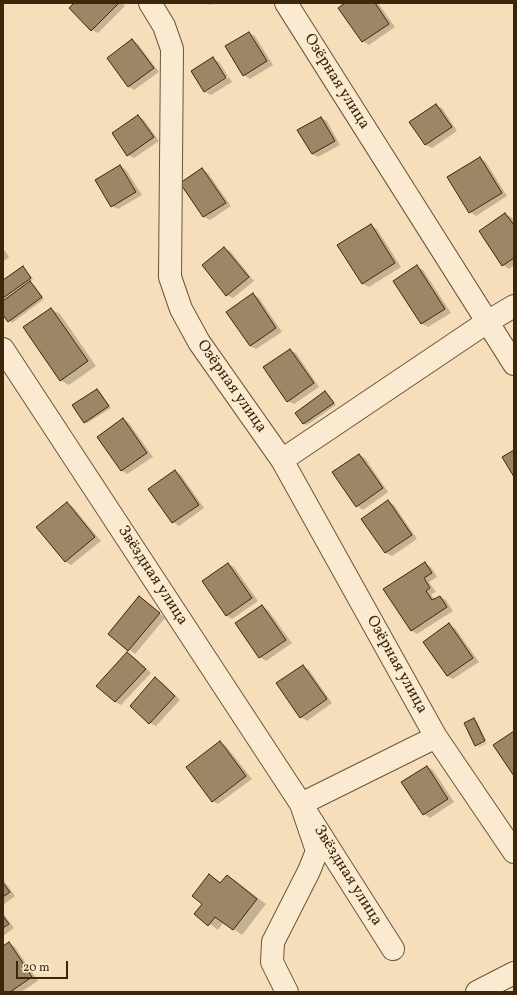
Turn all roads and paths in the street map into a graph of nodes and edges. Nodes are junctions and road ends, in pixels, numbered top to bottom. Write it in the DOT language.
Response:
graph roads {
  1 [pos="150,3"];
  2 [pos="286,3"];
  3 [pos="514,306"];
  4 [pos="487,322"];
  5 [pos="3,349"];
  6 [pos="514,364"];
  7 [pos="282,460"];
  8 [pos="436,737"];
  9 [pos="301,804"];
  10 [pos="514,852"];
  11 [pos="393,949"];
  12 [pos="514,974"];
  13 [pos="287,992"];
  14 [pos="477,992"];
  1 -- 7 [label="street, Озёрная улица"];
  2 -- 4 [label="street, Озёрная улица"];
  3 -- 4 [label="street"];
  4 -- 6 [label="street, Озёрная улица"];
  4 -- 7 [label="street"];
  5 -- 9 [label="street, Звёздная улица"];
  7 -- 8 [label="street, Озёрная улица"];
  8 -- 9 [label="street"];
  8 -- 10 [label="street, Озёрная улица"];
  9 -- 11 [label="street, Звёздная улица"];
  9 -- 13 [label="street, Звёздная улица"];
  12 -- 14 [label="street"];
}
